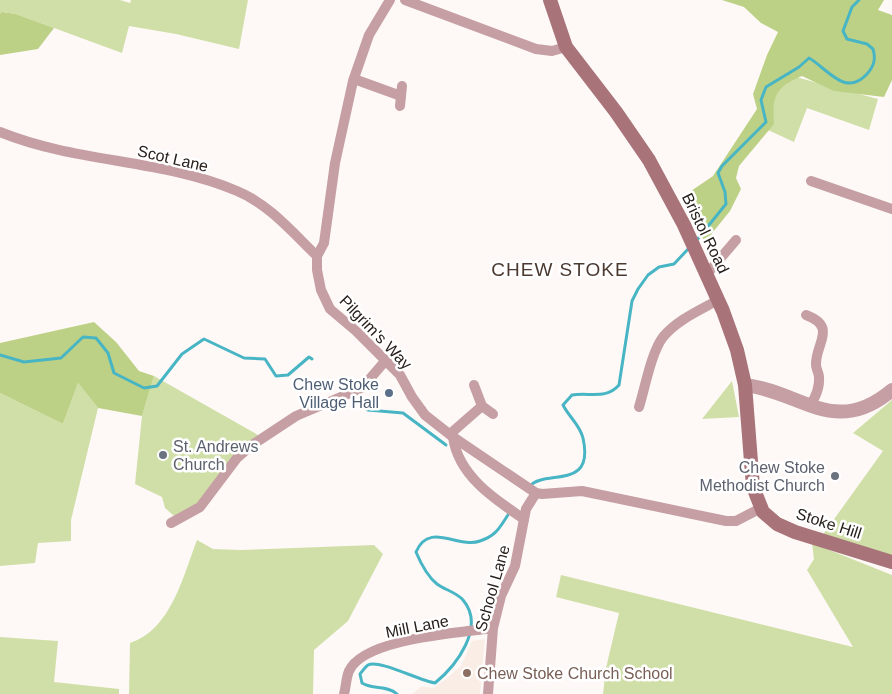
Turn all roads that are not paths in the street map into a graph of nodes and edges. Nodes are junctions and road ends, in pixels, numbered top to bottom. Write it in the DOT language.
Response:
graph roads {
  1 [pos="390,0"];
  2 [pos="406,0"];
  3 [pos="550,0"];
  4 [pos="566,48"];
  5 [pos="354,79"];
  6 [pos="401,96"];
  7 [pos="0,132"];
  8 [pos="811,181"];
  9 [pos="892,209"];
  10 [pos="736,240"];
  11 [pos="317,256"];
  12 [pos="707,274"];
  13 [pos="718,300"];
  14 [pos="806,315"];
  15 [pos="386,360"];
  16 [pos="474,385"];
  17 [pos="744,385"];
  18 [pos="892,390"];
  19 [pos="482,406"];
  20 [pos="810,407"];
  21 [pos="639,408"];
  22 [pos="493,414"];
  23 [pos="451,436"];
  24 [pos="535,492"];
  25 [pos="761,508"];
  26 [pos="519,516"];
  27 [pos="171,522"];
  28 [pos="892,562"];
  29 [pos="493,628"];
  30 [pos="344,694"];
  31 [pos="488,694"];
  1 -- 5 [label="street, Pilgrim's Way"];
  2 -- 4 [label="street"];
  3 -- 4 [label="main road, Bristol Road"];
  4 -- 12 [label="main road, Bristol Road"];
  5 -- 6 [label="street"];
  5 -- 11 [label="street, Pilgrim's Way"];
  7 -- 11 [label="street, Scot Lane"];
  8 -- 9 [label="street"];
  10 -- 12 [label="street"];
  11 -- 15 [label="street, Pilgrim's Way"];
  12 -- 13 [label="main road, Bristol Road"];
  13 -- 17 [label="main road, Bristol Road"];
  13 -- 21 [label="street"];
  14 -- 20 [label="street"];
  15 -- 23 [label="street, Pilgrim's Way"];
  15 -- 27 [label="street"];
  16 -- 19 [label="street"];
  17 -- 20 [label="street"];
  17 -- 25 [label="main road, Bristol Road"];
  18 -- 20 [label="street"];
  19 -- 22 [label="street"];
  19 -- 23 [label="street"];
  23 -- 24 [label="street, Pilgrim's Way"];
  23 -- 26 [label="street"];
  24 -- 25 [label="street"];
  24 -- 26 [label="street, School Lane"];
  25 -- 28 [label="main road, Stoke Hill"];
  26 -- 29 [label="street, School Lane"];
  29 -- 30 [label="street, Mill Lane"];
  29 -- 31 [label="street, School Lane"];
}
